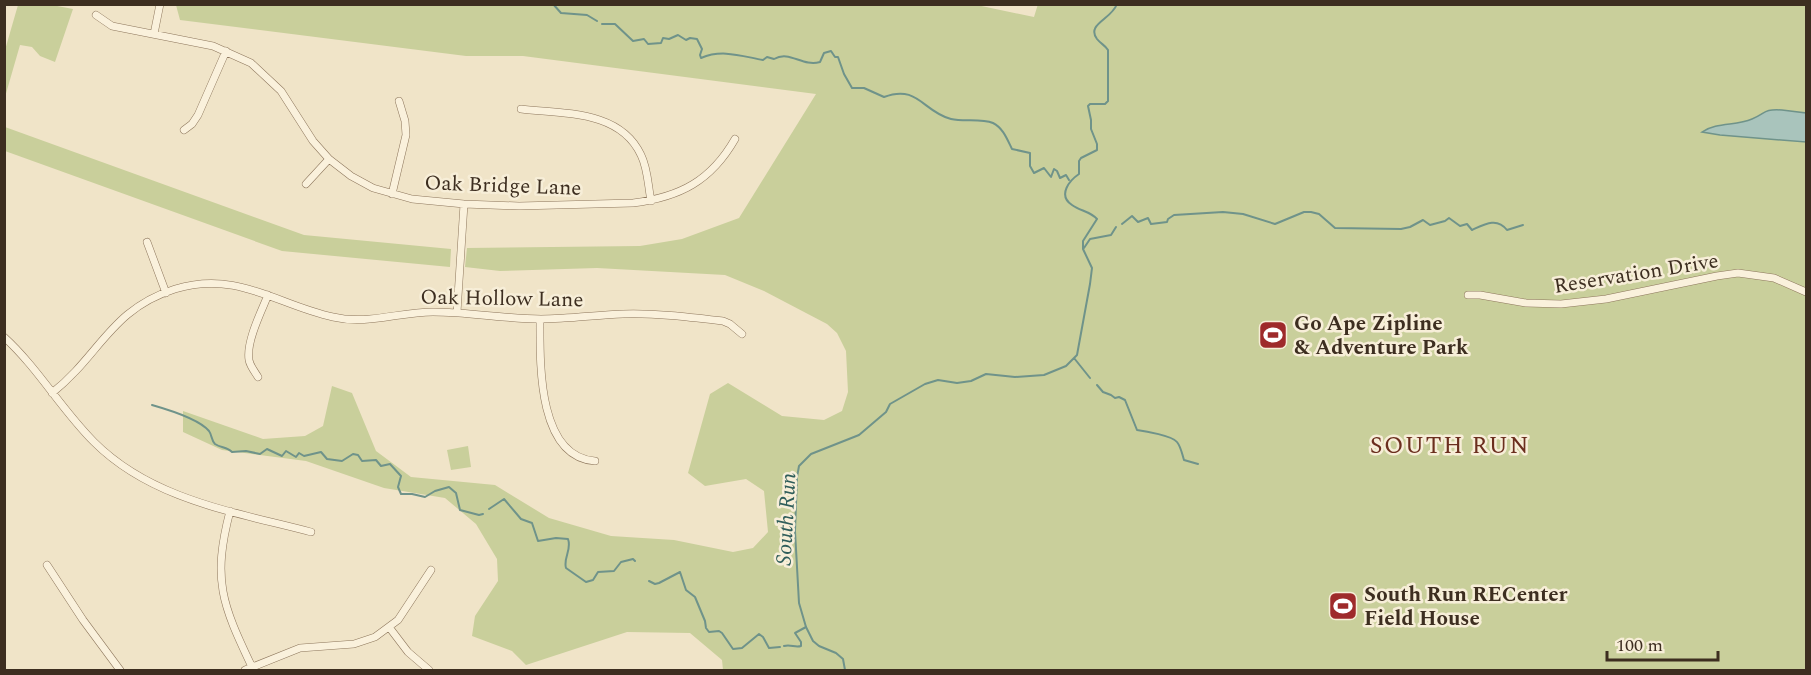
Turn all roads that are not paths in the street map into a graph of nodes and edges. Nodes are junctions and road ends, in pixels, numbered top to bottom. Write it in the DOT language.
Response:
graph roads {
  1 [pos="159,4"];
  2 [pos="96,15"];
  3 [pos="154,33"];
  4 [pos="226,51"];
  5 [pos="399,101"];
  6 [pos="521,110"];
  7 [pos="184,130"];
  8 [pos="735,139"];
  9 [pos="329,159"];
  10 [pos="306,184"];
  11 [pos="392,194"];
  12 [pos="651,201"];
  13 [pos="464,204"];
  14 [pos="147,242"];
  15 [pos="1806,292"];
  16 [pos="166,293"];
  17 [pos="268,295"];
  18 [pos="1468,295"];
  19 [pos="457,312"];
  20 [pos="540,320"];
  21 [pos="742,334"];
  22 [pos="4,337"];
  23 [pos="258,377"];
  24 [pos="52,393"];
  25 [pos="595,461"];
  26 [pos="230,511"];
  27 [pos="311,532"];
  28 [pos="47,565"];
  29 [pos="431,570"];
  30 [pos="389,627"];
  31 [pos="252,667"];
  32 [pos="120,670"];
  33 [pos="244,670"];
  34 [pos="429,670"];
  1 -- 3 [label="street"];
  2 -- 3 [label="street, Oak Bridge Lane"];
  3 -- 4 [label="street, Oak Bridge Lane"];
  4 -- 7 [label="street"];
  4 -- 9 [label="street, Oak Bridge Lane"];
  5 -- 11 [label="street"];
  6 -- 12 [label="street"];
  8 -- 12 [label="street, Oak Bridge Lane"];
  9 -- 10 [label="street"];
  9 -- 11 [label="street, Oak Bridge Lane"];
  11 -- 13 [label="street, Oak Bridge Lane"];
  12 -- 13 [label="street, Oak Bridge Lane"];
  13 -- 19 [label="street"];
  14 -- 16 [label="street"];
  15 -- 18 [label="street, Reservation Drive"];
  16 -- 17 [label="street, Oak Hollow Lane"];
  16 -- 24 [label="street, Oak Hollow Lane"];
  17 -- 19 [label="street, Oak Hollow Lane"];
  17 -- 23 [label="street"];
  19 -- 20 [label="street, Oak Hollow Lane"];
  20 -- 21 [label="street, Oak Hollow Lane"];
  20 -- 25 [label="street"];
  22 -- 24 [label="street"];
  24 -- 26 [label="street"];
  26 -- 27 [label="street"];
  26 -- 31 [label="street"];
  28 -- 32 [label="street"];
  29 -- 30 [label="street"];
  30 -- 31 [label="street"];
  30 -- 34 [label="street"];
  31 -- 33 [label="street"];
}
